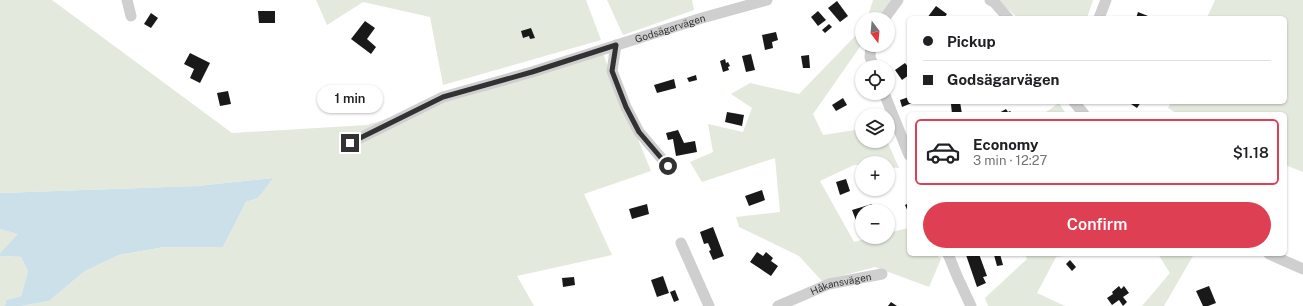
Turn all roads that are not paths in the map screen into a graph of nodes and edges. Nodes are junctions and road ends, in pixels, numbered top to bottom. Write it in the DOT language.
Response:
graph roads {
  1 [pos="127,0"];
  2 [pos="767,0"];
  3 [pos="898,0"];
  4 [pos="990,0"];
  5 [pos="1106,0"];
  6 [pos="889,12"];
  7 [pos="132,16"];
  8 [pos="1006,16"];
  9 [pos="1100,16"];
  10 [pos="616,45"];
  11 [pos="887,100"];
  12 [pos="1076,104"];
  13 [pos="1082,112"];
  14 [pos="350,143"];
  15 [pos="907,150"];
  16 [pos="668,166"];
  17 [pos="681,243"];
  18 [pos="949,256"];
  19 [pos="1274,256"];
  20 [pos="1303,269"];
  21 [pos="882,274"];
  22 [pos="709,306"];
  23 [pos="778,306"];
  24 [pos="971,306"];
  1 -- 7 [label="street"];
  2 -- 10 [label="street, Godsägarvägen"];
  3 -- 6 [label="street"];
  4 -- 8 [label="street"];
  5 -- 9 [label="street"];
  10 -- 14 [label="street, Godsägarvägen"];
  10 -- 16 [label="street"];
  11 -- 15 [label="street"];
  12 -- 13 [label="street"];
  17 -- 22 [label="street"];
  18 -- 24 [label="street"];
  19 -- 20 [label="street"];
  21 -- 23 [label="street, Håkansvägen"];
}
